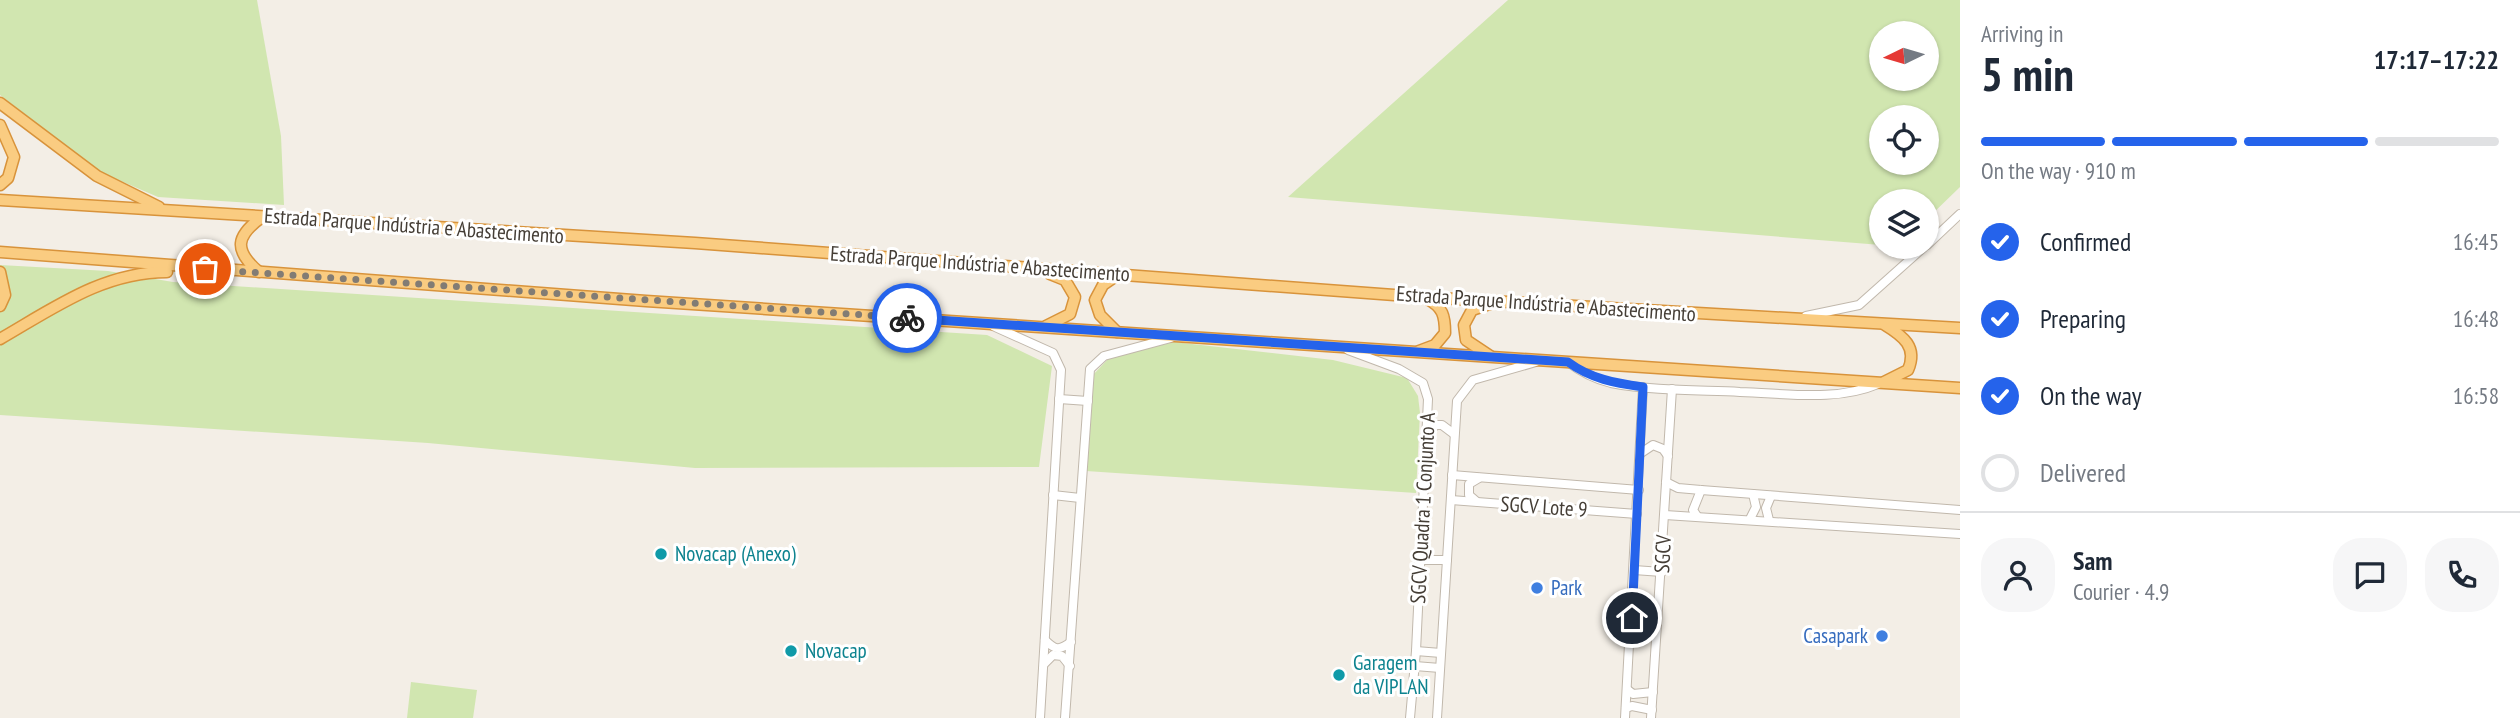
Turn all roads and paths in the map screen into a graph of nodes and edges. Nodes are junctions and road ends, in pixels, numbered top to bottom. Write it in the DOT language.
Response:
graph roads {
  1 [pos="0,103"];
  2 [pos="0,125"];
  3 [pos="0,185"];
  4 [pos="0,200"];
  5 [pos="168,211"];
  6 [pos="1960,215"];
  7 [pos="262,217"];
  8 [pos="1939,234"];
  9 [pos="0,252"];
  10 [pos="1911,259"];
  11 [pos="1040,270"];
  12 [pos="0,272"];
  13 [pos="233,272"];
  14 [pos="258,272"];
  15 [pos="1119,274"];
  16 [pos="1421,297"];
  17 [pos="1498,301"];
  18 [pos="0,306"];
  19 [pos="1803,316"];
  20 [pos="988,323"];
  21 [pos="1881,323"];
  22 [pos="1043,327"];
  23 [pos="1960,328"];
  24 [pos="1117,332"];
  25 [pos="1176,337"];
  26 [pos="0,339"];
  27 [pos="1345,349"];
  28 [pos="1413,353"];
  29 [pos="1499,358"];
  30 [pos="1542,361"];
  31 [pos="1568,362"];
  32 [pos="1878,384"];
  33 [pos="1643,387"];
  34 [pos="1960,388"];
  35 [pos="1672,390"];
  36 [pos="1059,398"];
  37 [pos="1088,401"];
  38 [pos="1426,434"];
  39 [pos="1454,434"];
  40 [pos="1641,453"];
  41 [pos="1668,456"];
  42 [pos="1452,475"];
  43 [pos="1479,478"];
  44 [pos="1666,482"];
  45 [pos="1639,490"];
  46 [pos="1701,490"];
  47 [pos="1753,494"];
  48 [pos="1053,495"];
  49 [pos="1771,496"];
  50 [pos="1080,498"];
  51 [pos="1451,500"];
  52 [pos="1477,502"];
  53 [pos="1960,510"];
  54 [pos="1637,514"];
  55 [pos="1665,515"];
  56 [pos="1697,516"];
  57 [pos="1750,519"];
  58 [pos="1769,520"];
  59 [pos="1960,534"];
  60 [pos="1419,560"];
  61 [pos="1447,561"];
  62 [pos="1634,570"];
  63 [pos="1662,572"];
  64 [pos="1045,640"];
  65 [pos="1070,642"];
  66 [pos="1416,651"];
  67 [pos="1441,653"];
  68 [pos="1044,664"];
  69 [pos="1070,666"];
  70 [pos="1415,666"];
  71 [pos="1440,668"];
  72 [pos="1628,690"];
  73 [pos="1653,692"];
  74 [pos="1626,708"];
  75 [pos="1652,714"];
  76 [pos="1040,718"];
  77 [pos="1065,718"];
  78 [pos="1410,718"];
  79 [pos="1437,718"];
  80 [pos="1625,718"];
  1 -- 5 [label="highway"];
  2 -- 3 [label="highway"];
  4 -- 5 [label="highway, Estrada Parque Indústria e Abastecimento"];
  5 -- 7 [label="highway, Estrada Parque Indústria e Abastecimento"];
  6 -- 8 [label="street"];
  7 -- 11 [label="highway, Estrada Parque Indústria e Abastecimento"];
  7 -- 14 [label="highway"];
  9 -- 13 [label="highway"];
  10 -- 19 [label="street"];
  11 -- 15 [label="highway, Estrada Parque Indústria e Abastecimento"];
  11 -- 22 [label="highway"];
  12 -- 18 [label="highway"];
  13 -- 14 [label="highway"];
  13 -- 26 [label="highway"];
  14 -- 20 [label="highway"];
  15 -- 16 [label="highway, Estrada Parque Indústria e Abastecimento"];
  15 -- 24 [label="highway"];
  16 -- 17 [label="highway, Estrada Parque Indústria e Abastecimento"];
  16 -- 28 [label="highway"];
  17 -- 19 [label="highway, Estrada Parque Indústria e Abastecimento"];
  17 -- 29 [label="highway"];
  19 -- 21 [label="highway, Estrada Parque Indústria e Abastecimento"];
  20 -- 22 [label="highway"];
  20 -- 36 [label="street"];
  21 -- 23 [label="highway, Estrada Parque Indústria e Abastecimento"];
  21 -- 32 [label="highway"];
  22 -- 24 [label="highway"];
  24 -- 25 [label="highway"];
  25 -- 27 [label="highway"];
  25 -- 37 [label="street"];
  27 -- 28 [label="highway"];
  27 -- 38 [label="street, SGCV Quadra 1 Conjunto A"];
  28 -- 29 [label="highway"];
  29 -- 30 [label="highway"];
  30 -- 31 [label="highway"];
  30 -- 39 [label="street, SGCV Quadra 1 Conjunto A"];
  31 -- 32 [label="highway"];
  31 -- 33 [label="street"];
  32 -- 34 [label="highway"];
  32 -- 35 [label="street"];
  33 -- 35 [label="street"];
  33 -- 40 [label="street, SGCV"];
  35 -- 41 [label="street, SGCV"];
  36 -- 37 [label="street"];
  36 -- 48 [label="street"];
  37 -- 50 [label="street"];
  38 -- 39 [label="street"];
  38 -- 60 [label="street, SGCV Quadra 1 Conjunto A"];
  39 -- 42 [label="street, SGCV Quadra 1 Conjunto A"];
  40 -- 41 [label="street"];
  40 -- 45 [label="street, SGCV"];
  41 -- 44 [label="street, SGCV"];
  42 -- 43 [label="street, SGCV Lote 9"];
  42 -- 51 [label="street, SGCV Quadra 1 Conjunto A"];
  43 -- 45 [label="street, SGCV Lote 9"];
  43 -- 52 [label="street"];
  44 -- 46 [label="street"];
  44 -- 55 [label="street, SGCV"];
  45 -- 54 [label="street, SGCV"];
  46 -- 47 [label="street"];
  46 -- 56 [label="street"];
  47 -- 49 [label="street"];
  47 -- 57 [label="street"];
  48 -- 50 [label="street"];
  48 -- 64 [label="street"];
  49 -- 53 [label="street"];
  49 -- 58 [label="street"];
  50 -- 65 [label="street"];
  51 -- 52 [label="street, SGCV Lote 9"];
  51 -- 61 [label="street, SGCV Quadra 1 Conjunto A"];
  52 -- 54 [label="street, SGCV Lote 9"];
  54 -- 62 [label="street, SGCV"];
  55 -- 56 [label="street"];
  55 -- 63 [label="street, SGCV"];
  56 -- 57 [label="street"];
  57 -- 58 [label="street"];
  58 -- 59 [label="street"];
  60 -- 61 [label="street"];
  60 -- 66 [label="street, SGCV Quadra 1 Conjunto A"];
  61 -- 67 [label="street, SGCV Quadra 1 Conjunto A"];
  62 -- 63 [label="street"];
  62 -- 72 [label="street, SGCV"];
  63 -- 73 [label="street, SGCV"];
  64 -- 65 [label="street"];
  64 -- 68 [label="street"];
  65 -- 69 [label="street"];
  66 -- 67 [label="street"];
  66 -- 70 [label="street, SGCV Quadra 1 Conjunto A"];
  67 -- 71 [label="street, SGCV Quadra 1 Conjunto A"];
  68 -- 69 [label="street"];
  68 -- 76 [label="street"];
  69 -- 77 [label="street"];
  70 -- 71 [label="street"];
  70 -- 78 [label="street, SGCV Quadra 1 Conjunto A"];
  71 -- 79 [label="street, SGCV Quadra 1 Conjunto A"];
  72 -- 73 [label="street"];
  72 -- 74 [label="street, SGCV"];
  73 -- 75 [label="street, SGCV"];
  74 -- 75 [label="street"];
  74 -- 80 [label="street, SGCV"];
}
